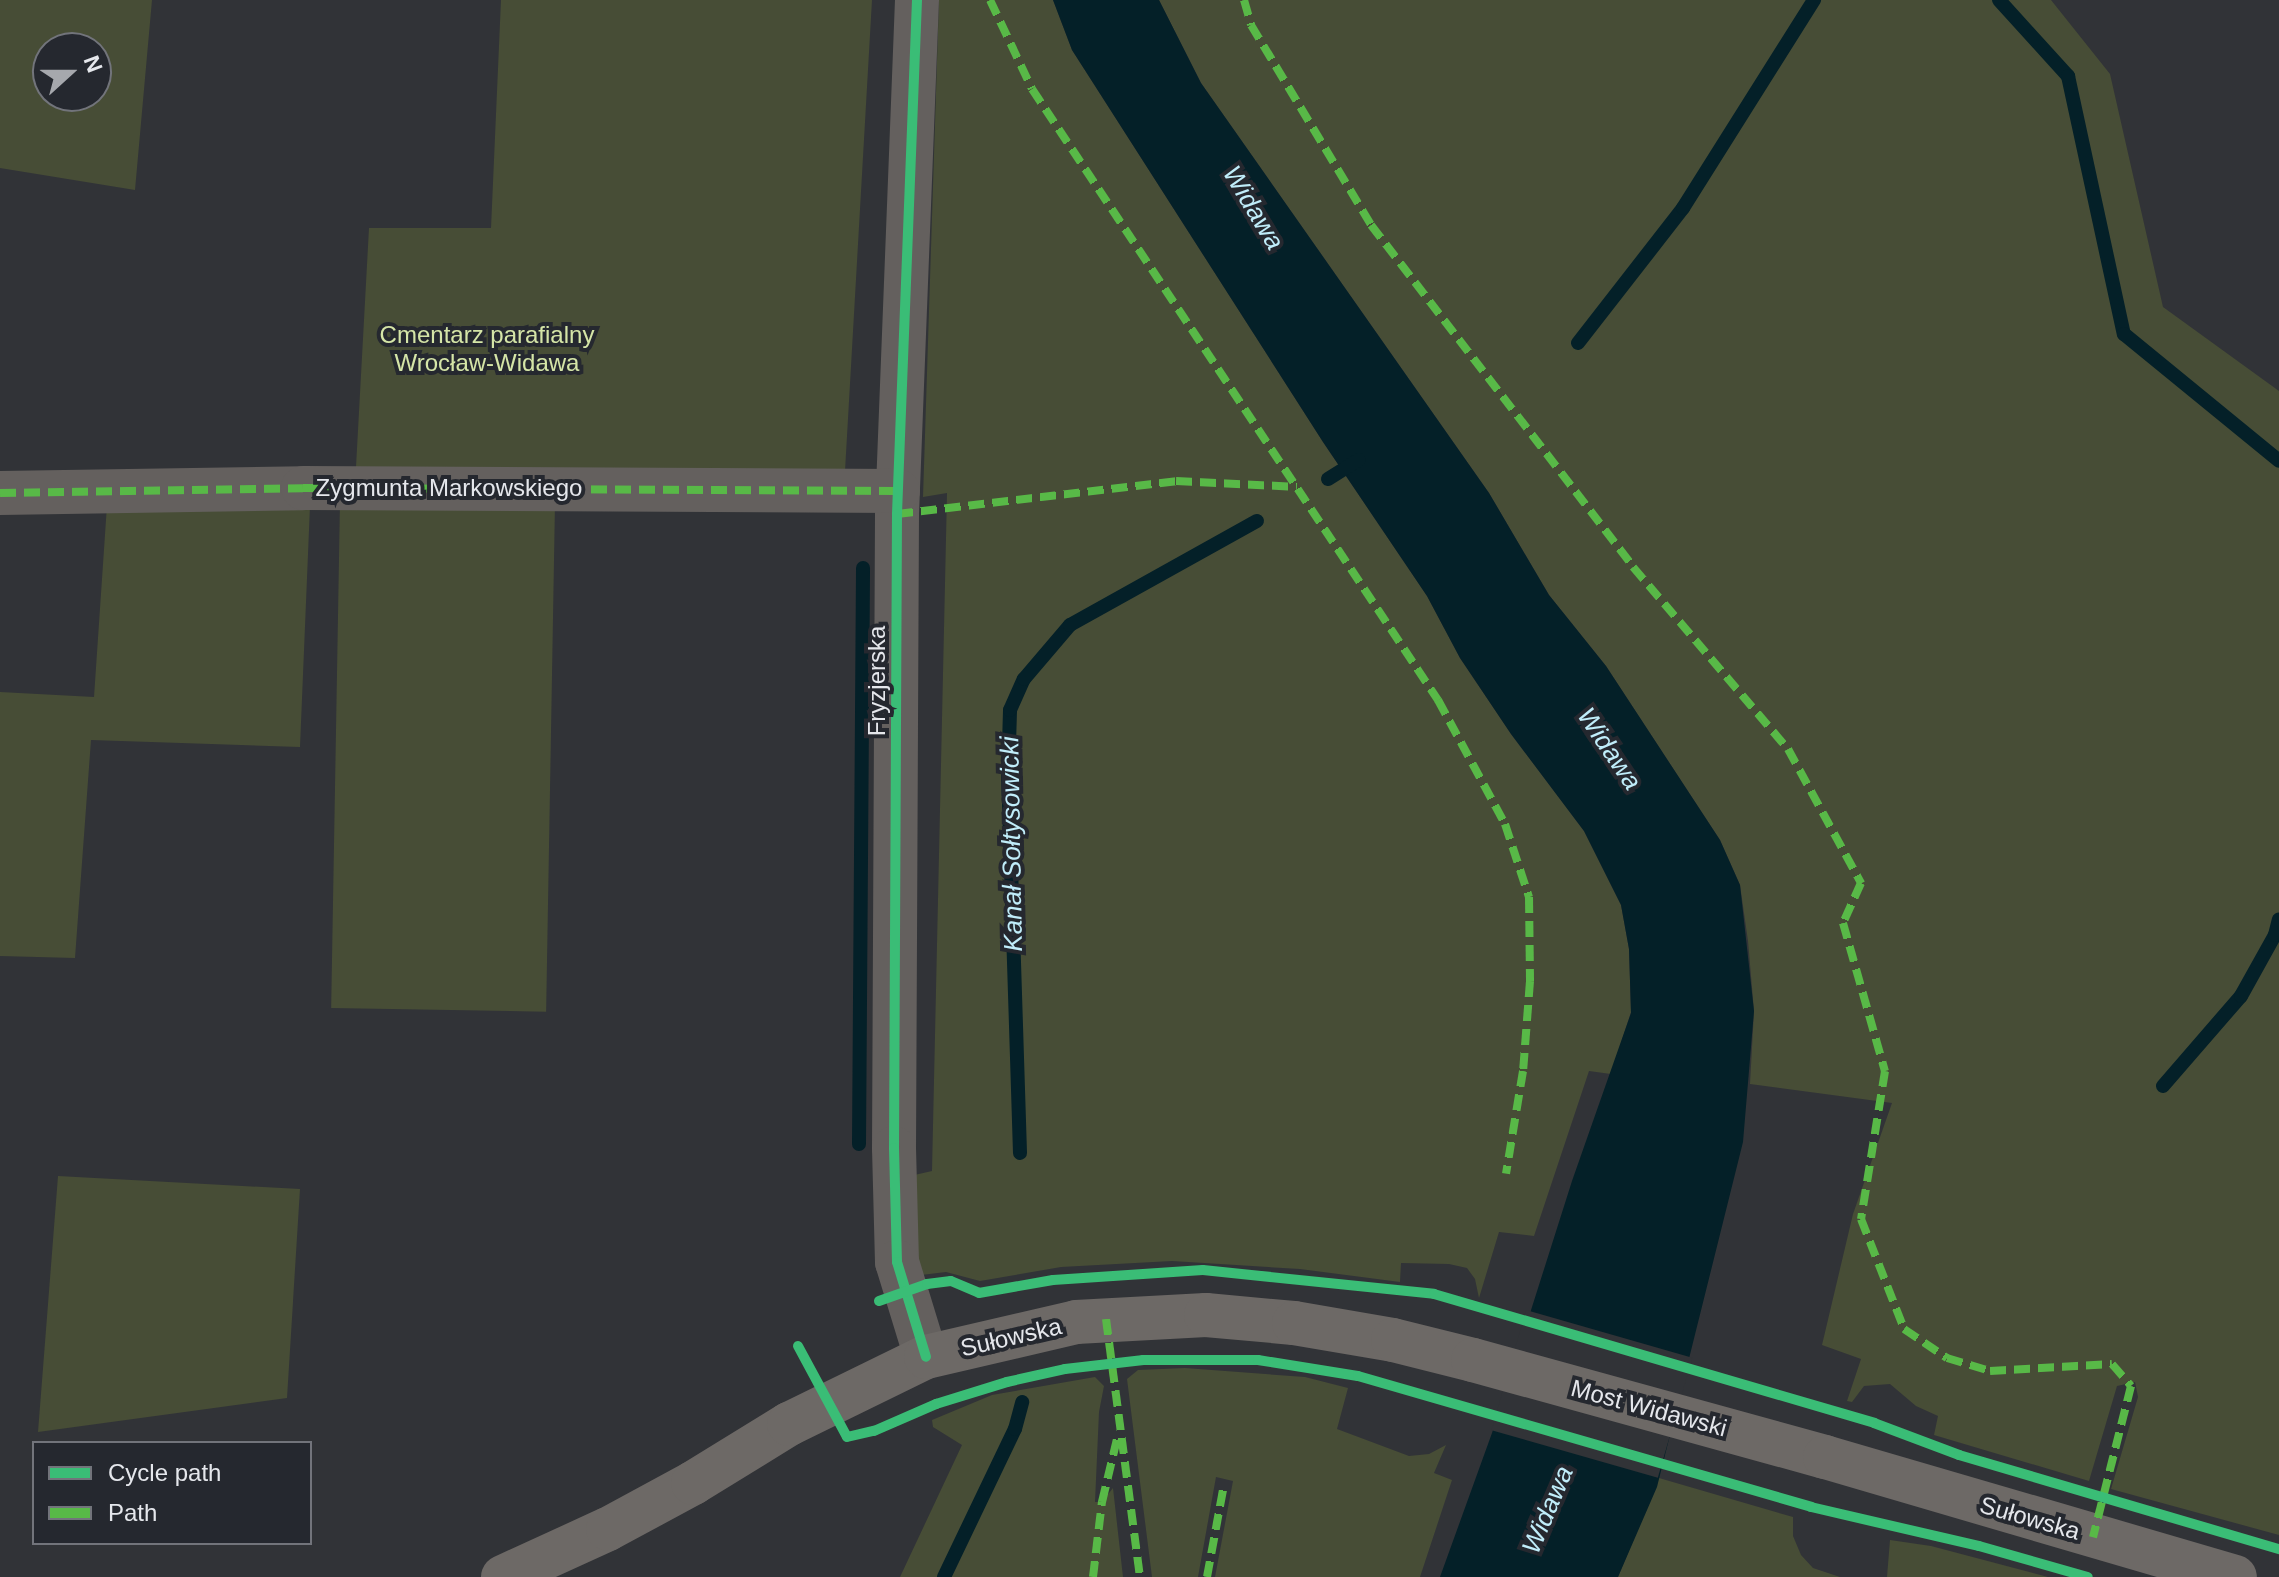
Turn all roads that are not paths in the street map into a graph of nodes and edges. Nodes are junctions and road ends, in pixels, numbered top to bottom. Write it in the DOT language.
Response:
graph roads {
  1 [pos="917,0"];
  2 [pos="898,491"];
  3 [pos="0,493"];
  4 [pos="926,1357"];
  5 [pos="1473,1360"];
  6 [pos="1825,1457"];
  7 [pos="503,1577"];
  8 [pos="2235,1577"];
  1 -- 2 [label="street, Fryzjerska"];
  2 -- 3 [label="street, Zygmunta Markowskiego"];
  2 -- 4 [label="street, Fryzjerska"];
  4 -- 5 [label="main road, Sułowska"];
  4 -- 7 [label="main road, Sułowska"];
  5 -- 6 [label="main road, Most Widawski"];
  6 -- 8 [label="main road, Sułowska"];
}
